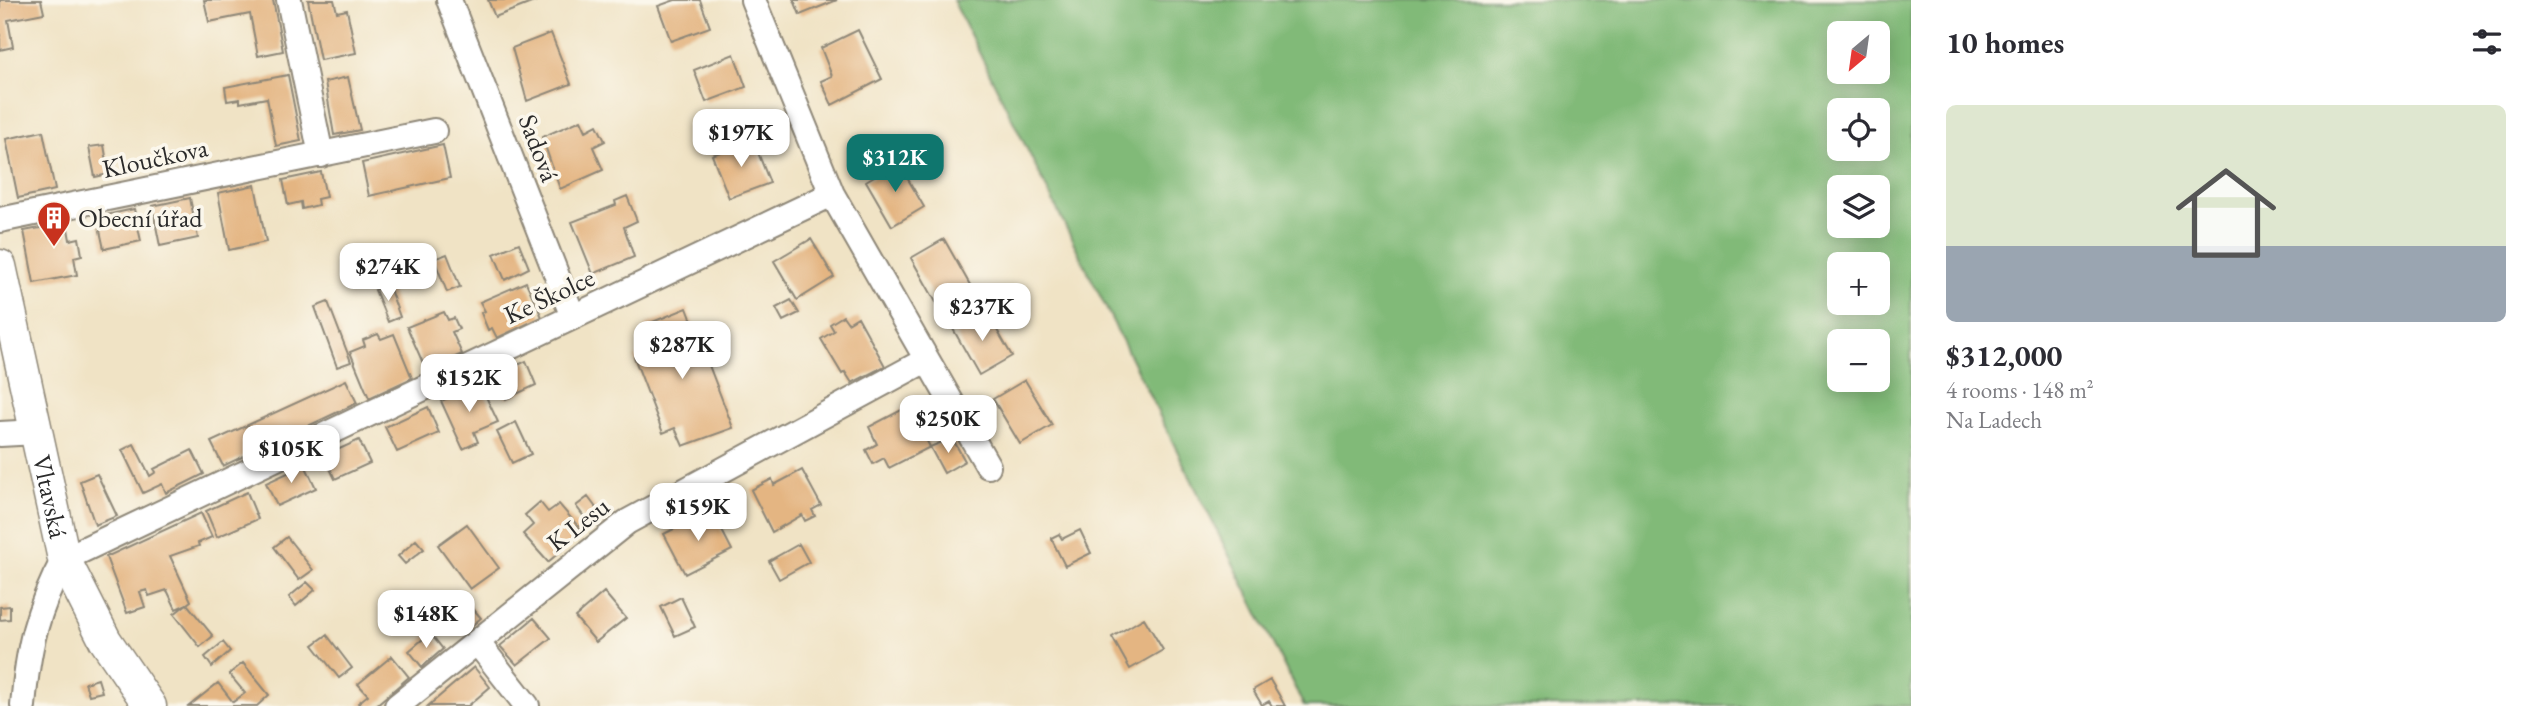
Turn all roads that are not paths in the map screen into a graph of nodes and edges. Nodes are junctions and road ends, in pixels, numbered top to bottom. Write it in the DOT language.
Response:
graph roads {
  1 [pos="289,0"];
  2 [pos="449,0"];
  3 [pos="753,0"];
  4 [pos="434,131"];
  5 [pos="321,155"];
  6 [pos="832,194"];
  7 [pos="0,220"];
  8 [pos="0,266"];
  9 [pos="573,317"];
  10 [pos="926,360"];
  11 [pos="37,432"];
  12 [pos="0,434"];
  13 [pos="988,466"];
  14 [pos="64,559"];
  15 [pos="477,642"];
  16 [pos="23,706"];
  17 [pos="150,706"];
  18 [pos="397,706"];
  19 [pos="527,706"];
  1 -- 5 [label="street"];
  2 -- 9 [label="street, Sadová"];
  3 -- 6 [label="street"];
  4 -- 5 [label="street, Kloučkova"];
  5 -- 7 [label="street, Kloučkova"];
  6 -- 9 [label="street, Ke Školce"];
  6 -- 10 [label="street"];
  8 -- 11 [label="street, Vltavská"];
  9 -- 14 [label="street, Ke Školce"];
  10 -- 13 [label="street"];
  10 -- 15 [label="street, K Lesu"];
  11 -- 12 [label="street"];
  11 -- 14 [label="street, Vltavská"];
  14 -- 16 [label="street"];
  14 -- 17 [label="street, Vltavská"];
  15 -- 18 [label="street, K Lesu"];
  15 -- 19 [label="street"];
}
